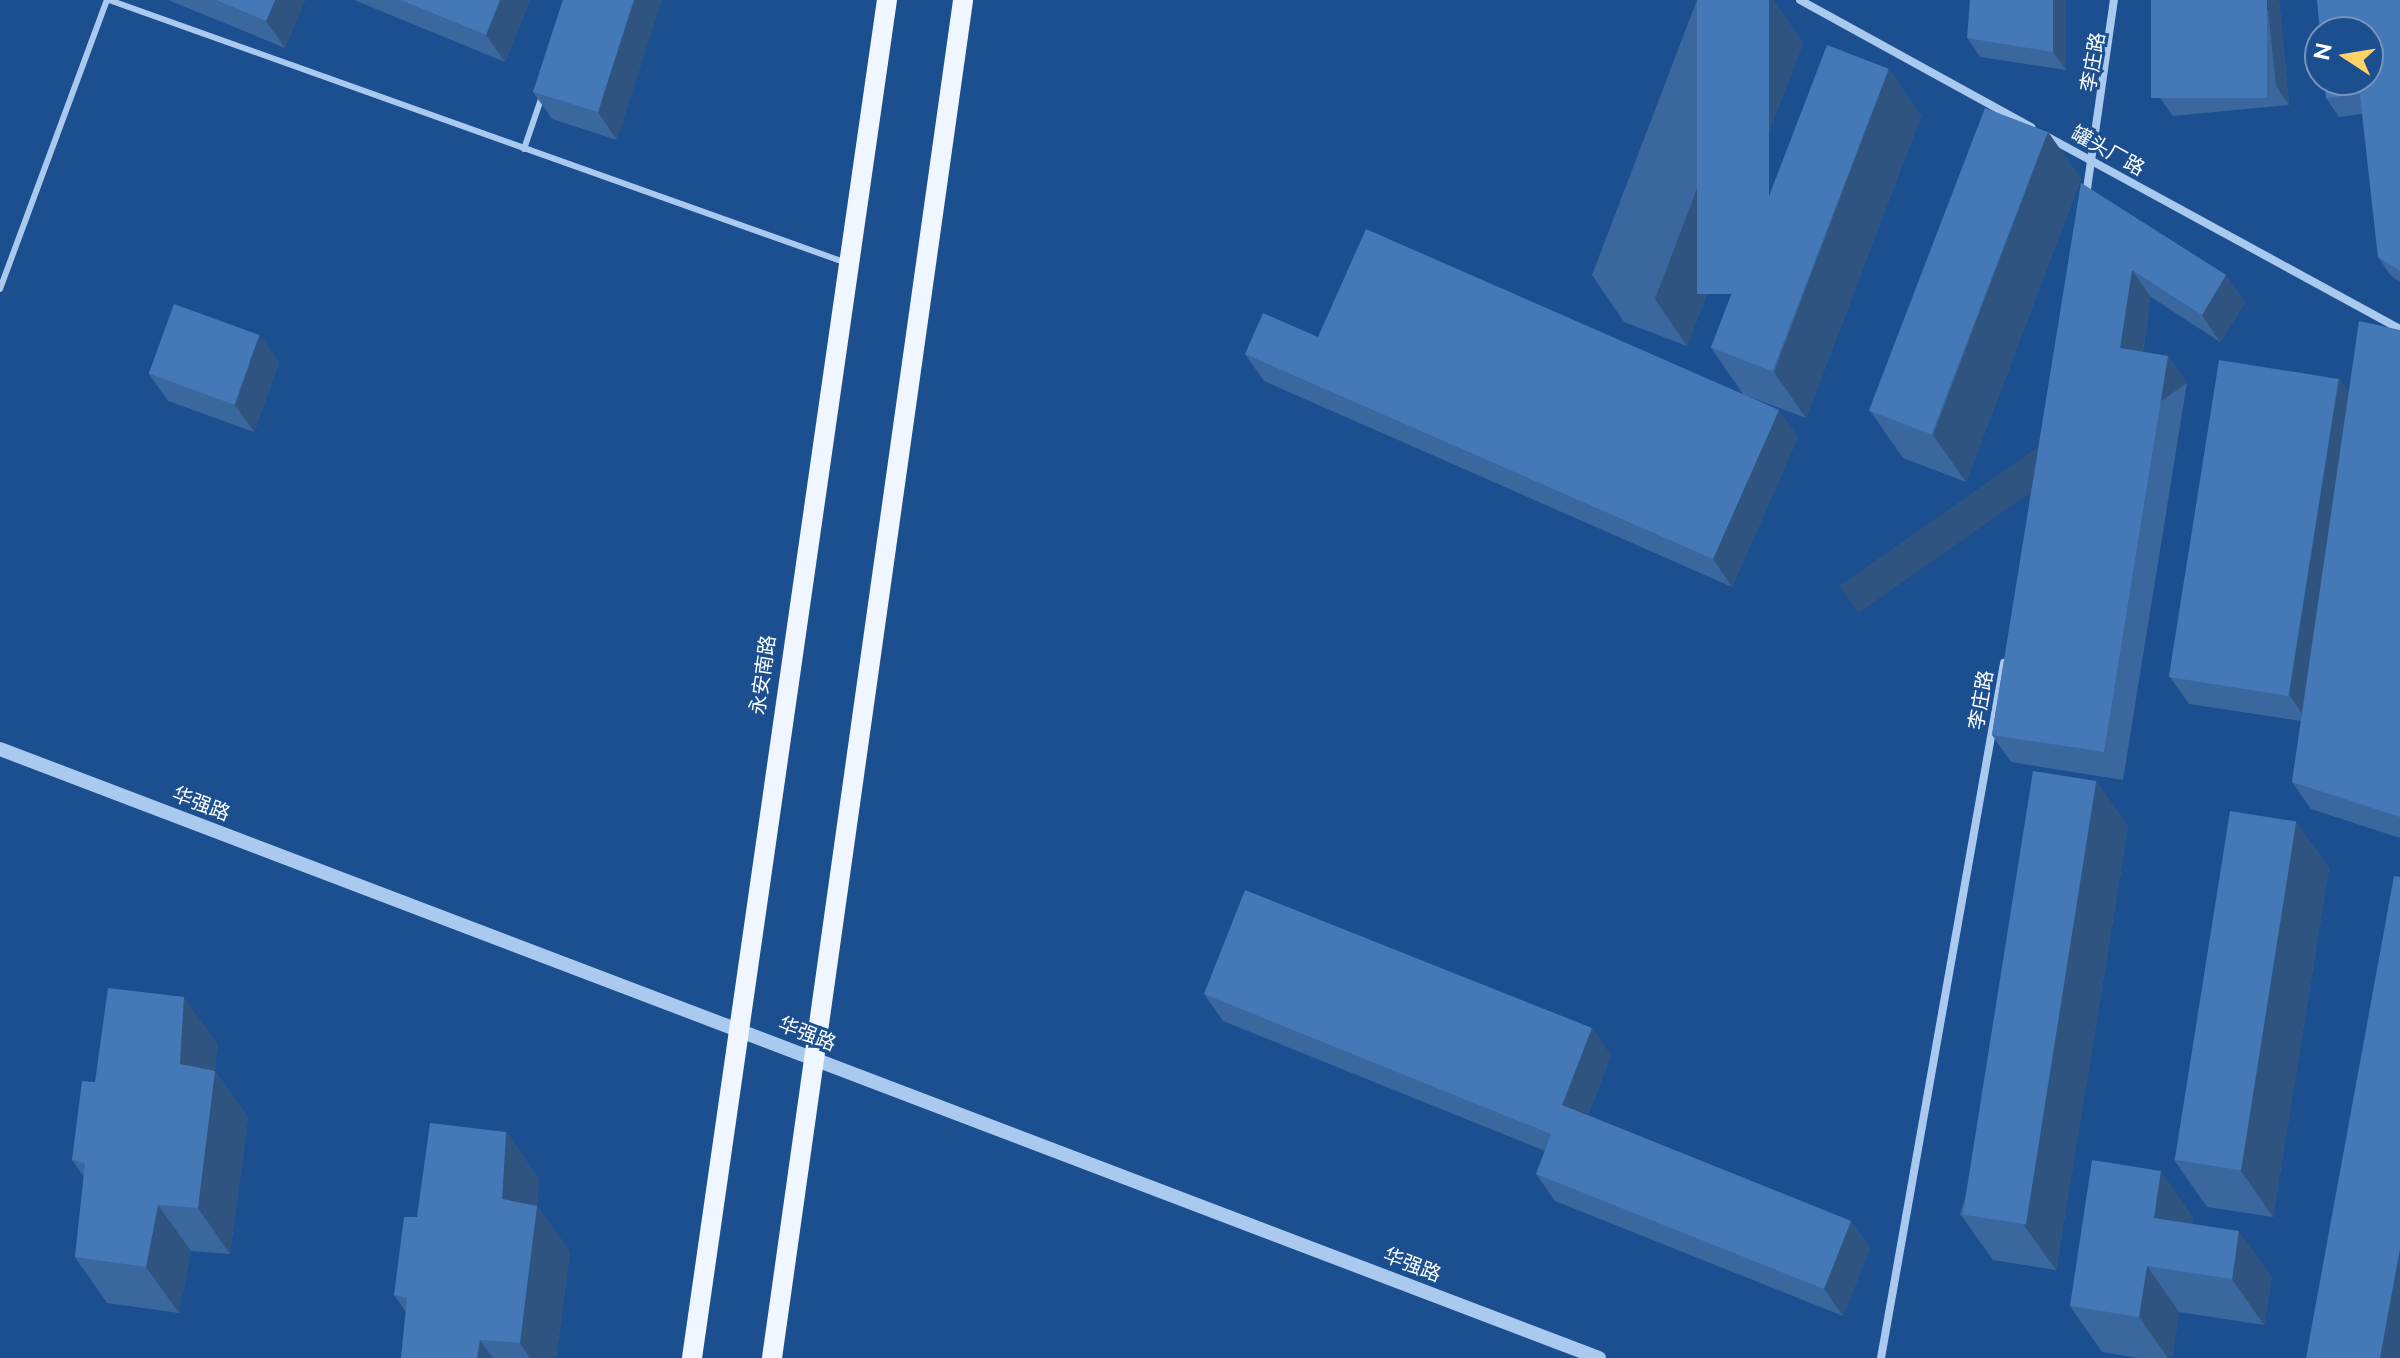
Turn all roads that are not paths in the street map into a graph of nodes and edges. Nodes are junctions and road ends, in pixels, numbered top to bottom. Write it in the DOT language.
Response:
graph roads {
  1 [pos="108,0"];
  2 [pos="887,0"];
  3 [pos="963,0"];
  4 [pos="1800,0"];
  5 [pos="2114,0"];
  6 [pos="545,89"];
  7 [pos="524,149"];
  8 [pos="2092,161"];
  9 [pos="2084,208"];
  10 [pos="847,263"];
  11 [pos="0,289"];
  12 [pos="2400,329"];
  13 [pos="2006,649"];
  14 [pos="0,749"];
  15 [pos="737,1028"];
  16 [pos="812,1057"];
  17 [pos="692,1358"];
  18 [pos="772,1358"];
  19 [pos="1599,1358"];
  20 [pos="1881,1358"];
  1 -- 7 [label="lane"];
  1 -- 11 [label="lane"];
  2 -- 10 [label="main road, 永安南路"];
  3 -- 16 [label="main road"];
  4 -- 8 [label="street, 罐头厂路"];
  5 -- 8 [label="street, 李庄路"];
  6 -- 7 [label="lane"];
  7 -- 10 [label="lane"];
  8 -- 9 [label="street, 李庄路"];
  8 -- 12 [label="street, 罐头厂路"];
  10 -- 15 [label="main road, 永安南路"];
  13 -- 20 [label="street, 李庄路"];
  14 -- 15 [label="street, 华强路"];
  15 -- 16 [label="street, 华强路"];
  15 -- 17 [label="main road, 永安南路"];
  16 -- 18 [label="main road"];
  16 -- 19 [label="street, 华强路"];
}
